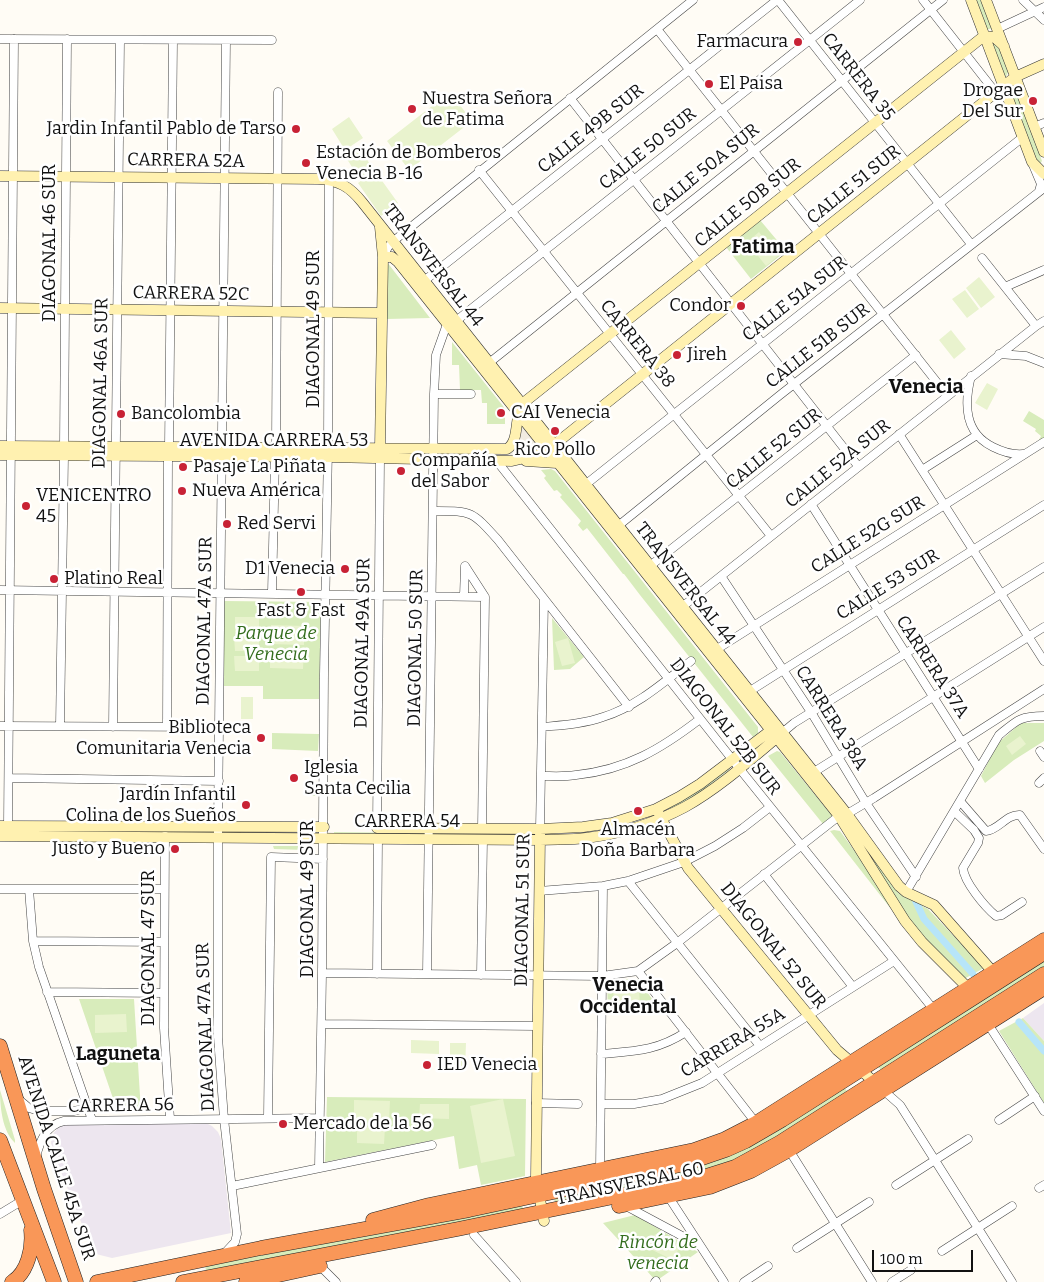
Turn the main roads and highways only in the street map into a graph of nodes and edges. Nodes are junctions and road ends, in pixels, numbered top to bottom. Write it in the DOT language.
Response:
graph roads {
  1 [pos="1044,940"];
  2 [pos="1044,953"];
  3 [pos="1044,974"];
  4 [pos="1044,988"];
  5 [pos="970,993"];
  6 [pos="933,1017"];
  7 [pos="985,1019"];
  8 [pos="947,1036"];
  9 [pos="0,1046"];
  10 [pos="855,1066"];
  11 [pos="922,1066"];
  12 [pos="879,1086"];
  13 [pos="810,1088"];
  14 [pos="797,1110"];
  15 [pos="1,1145"];
  16 [pos="784,1147"];
  17 [pos="598,1175"];
  18 [pos="612,1204"];
  19 [pos="29,1214"];
  20 [pos="543,1217"];
  21 [pos="380,1244"];
  22 [pos="399,1250"];
  23 [pos="242,1277"];
  24 [pos="12,1282"];
  25 [pos="54,1282"];
  26 [pos="76,1282"];
  27 [pos="97,1282"];
  28 [pos="183,1282"];
  1 -- 5 [label="highway"];
  2 -- 5 [label="highway"];
  3 -- 7 [label="highway"];
  4 -- 7 [label="highway"];
  5 -- 6 [label="highway, TRANSVERSAL 60"];
  6 -- 10 [label="highway, TRANSVERSAL 60"];
  6 -- 10 [label="highway, TRANSVERSAL 60"];
  7 -- 8 [label="highway, TRANSVERSAL 60"];
  7 -- 11 [label="highway, TRANSVERSAL 60"];
  8 -- 11 [label="highway"];
  8 -- 12 [label="highway, TRANSVERSAL 60"];
  9 -- 26 [label="highway, AVENIDA CALLE 45A SUR"];
  10 -- 13 [label="highway, TRANSVERSAL 60"];
  10 -- 14 [label="highway, TRANSVERSAL 60"];
  11 -- 12 [label="highway, TRANSVERSAL 60"];
  12 -- 16 [label="highway, TRANSVERSAL 60"];
  13 -- 14 [label="highway"];
  13 -- 17 [label="highway, TRANSVERSAL 60"];
  14 -- 17 [label="highway, TRANSVERSAL 60"];
  15 -- 19 [label="highway"];
  16 -- 18 [label="highway, TRANSVERSAL 60"];
  16 -- 18 [label="highway, TRANSVERSAL 60"];
  17 -- 27 [label="highway, TRANSVERSAL 60"];
  18 -- 20 [label="highway, TRANSVERSAL 60"];
  19 -- 24 [label="highway"];
  19 -- 25 [label="highway"];
  20 -- 21 [label="highway, TRANSVERSAL 60"];
  20 -- 22 [label="highway, TRANSVERSAL 60"];
  21 -- 22 [label="highway"];
  21 -- 23 [label="highway, TRANSVERSAL 60"];
  22 -- 23 [label="highway, TRANSVERSAL 60"];
  23 -- 28 [label="highway, TRANSVERSAL 60"];
}
